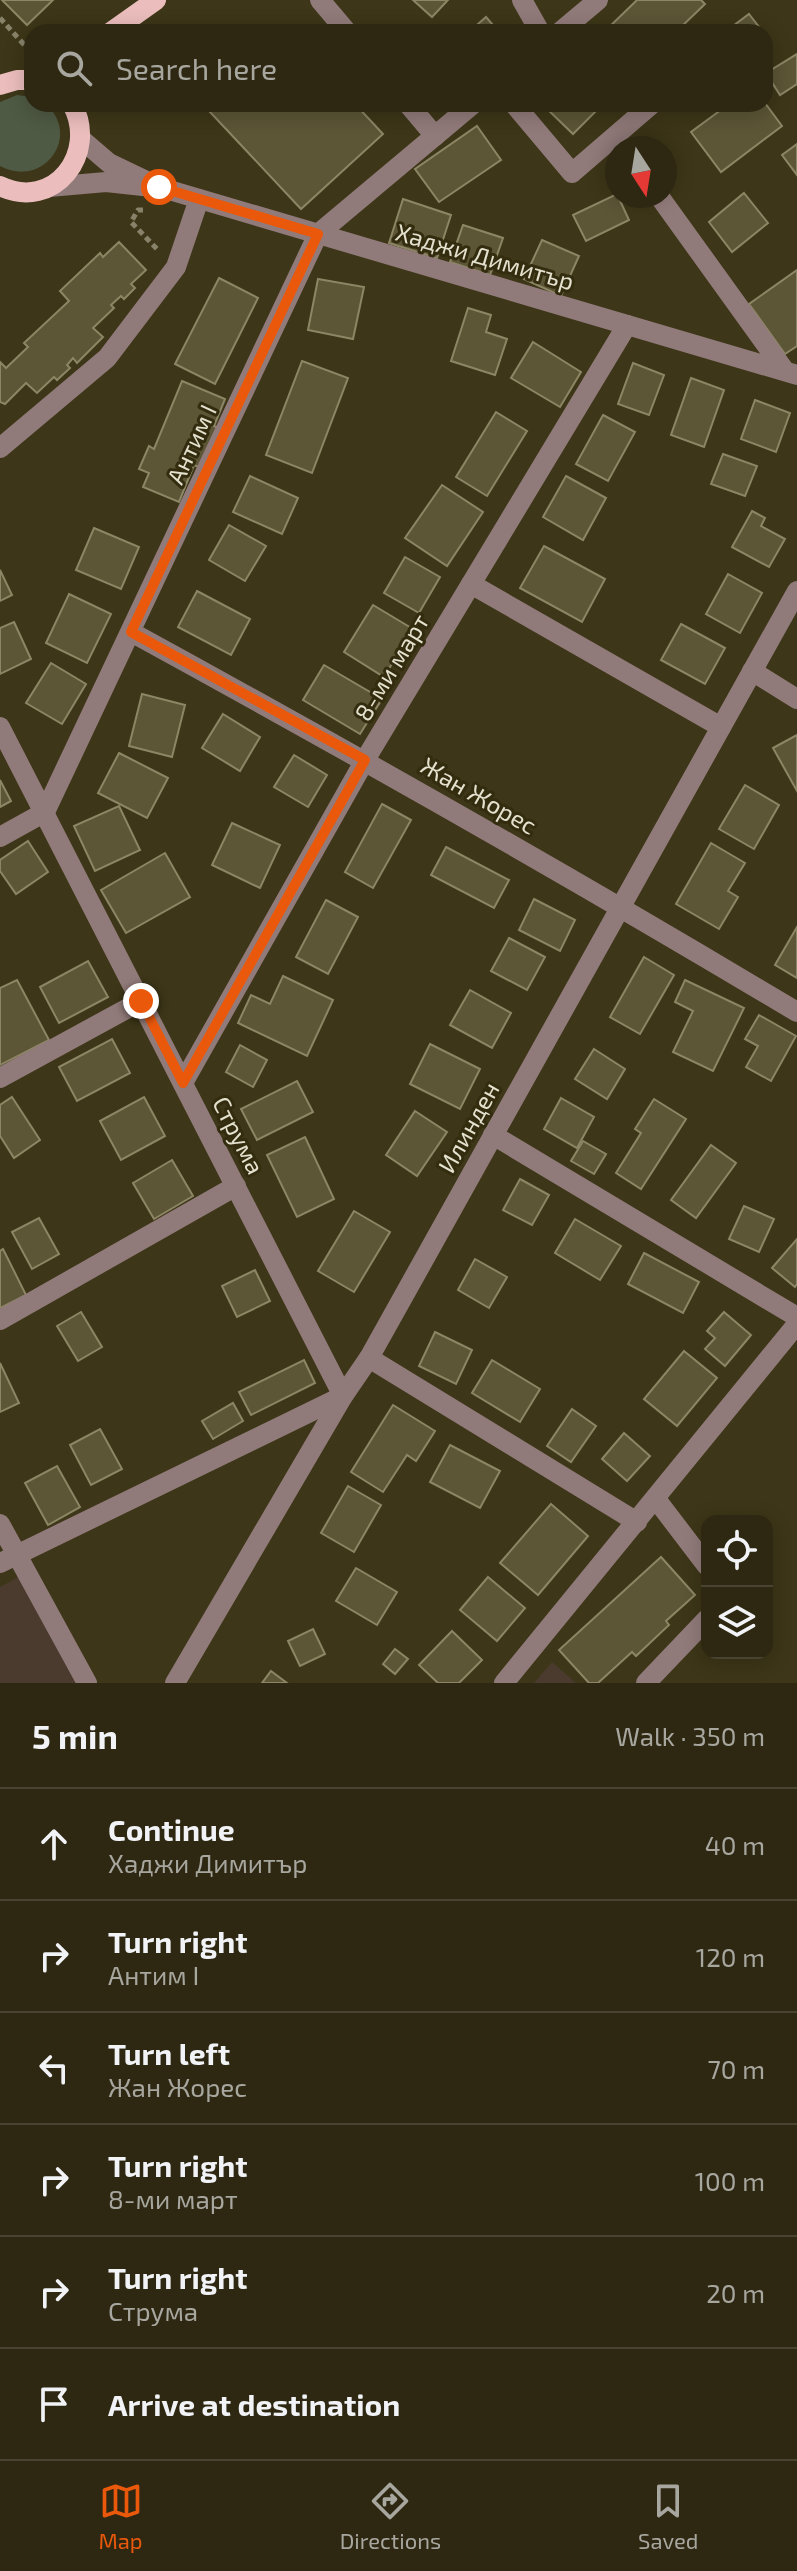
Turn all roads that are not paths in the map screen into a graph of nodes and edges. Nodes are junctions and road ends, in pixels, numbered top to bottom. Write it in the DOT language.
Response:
graph roads {
  1 [pos="320,0"];
  2 [pos="522,0"];
  3 [pos="598,0"];
  4 [pos="150,5"];
  5 [pos="123,24"];
  6 [pos="133,24"];
  7 [pos="340,24"];
  8 [pos="536,24"];
  9 [pos="570,24"];
  10 [pos="24,75"];
  11 [pos="24,81"];
  12 [pos="2,84"];
  13 [pos="78,112"];
  14 [pos="415,112"];
  15 [pos="464,112"];
  16 [pos="521,112"];
  17 [pos="645,112"];
  18 [pos="435,136"];
  19 [pos="625,136"];
  20 [pos="81,139"];
  21 [pos="605,152"];
  22 [pos="0,186"];
  23 [pos="159,187"];
  24 [pos="39,189"];
  25 [pos="199,199"];
  26 [pos="0,203"];
  27 [pos="668,208"];
  28 [pos="318,234"];
  29 [pos="627,325"];
  30 [pos="791,373"];
  31 [pos="0,448"];
  32 [pos="471,584"];
  33 [pos="797,591"];
  34 [pos="131,632"];
  35 [pos="752,671"];
  36 [pos="797,699"];
  37 [pos="0,727"];
  38 [pos="721,727"];
  39 [pos="365,760"];
  40 [pos="45,812"];
  41 [pos="0,837"];
  42 [pos="622,907"];
  43 [pos="141,1001"];
  44 [pos="797,1012"];
  45 [pos="0,1078"];
  46 [pos="183,1083"];
  47 [pos="493,1135"];
  48 [pos="236,1186"];
  49 [pos="797,1317"];
  50 [pos="0,1320"];
  51 [pos="797,1324"];
  52 [pos="369,1358"];
  53 [pos="343,1396"];
  54 [pos="656,1499"];
  55 [pos="637,1522"];
  56 [pos="0,1524"];
  57 [pos="701,1558"];
  58 [pos="8,1559"];
  59 [pos="701,1625"];
  60 [pos="87,1683"];
  61 [pos="175,1683"];
  62 [pos="504,1683"];
  63 [pos="646,1683"];
  1 -- 7 [label="street"];
  2 -- 8 [label="street"];
  3 -- 9 [label="street"];
  4 -- 5 [label="main road"];
  4 -- 6 [label="main road"];
  10 -- 12 [label="main road"];
  11 -- 12 [label="main road"];
  13 -- 20 [label="main road"];
  14 -- 18 [label="street"];
  15 -- 18 [label="street, Антим I"];
  16 -- 21 [label="street"];
  17 -- 19 [label="street"];
  18 -- 28 [label="street, Антим I"];
  20 -- 23 [label="street"];
  20 -- 24 [label="main road"];
  22 -- 24 [label="main road"];
  23 -- 24 [label="street"];
  23 -- 25 [label="street, Хаджи Димитър"];
  24 -- 26 [label="main road"];
  25 -- 28 [label="street, Хаджи Димитър"];
  25 -- 31 [label="street"];
  27 -- 30 [label="street"];
  28 -- 29 [label="street, Хаджи Димитър"];
  28 -- 34 [label="street, Антим I"];
  29 -- 30 [label="street, Хаджи Димитър"];
  29 -- 32 [label="street, 8-ми март"];
  32 -- 38 [label="street"];
  32 -- 39 [label="street, 8-ми март"];
  33 -- 35 [label="street, Илинден"];
  34 -- 39 [label="street, Жан Жорес"];
  34 -- 40 [label="street, Антим I"];
  35 -- 36 [label="street"];
  35 -- 38 [label="street, Илинден"];
  37 -- 40 [label="street, Струма"];
  38 -- 42 [label="street, Илинден"];
  39 -- 42 [label="street, Жан Жорес"];
  39 -- 46 [label="street, 8-ми март"];
  40 -- 41 [label="street"];
  40 -- 43 [label="street, Струма"];
  42 -- 44 [label="street, Жан Жорес"];
  42 -- 47 [label="street, Илинден"];
  43 -- 45 [label="street"];
  43 -- 46 [label="street, Струма"];
  46 -- 48 [label="street, Струма"];
  47 -- 49 [label="street"];
  47 -- 52 [label="street, Илинден"];
  48 -- 50 [label="street"];
  48 -- 53 [label="street, Струма"];
  51 -- 54 [label="street"];
  52 -- 53 [label="street, Илинден"];
  52 -- 55 [label="street"];
  53 -- 58 [label="street"];
  53 -- 61 [label="street, Илинден"];
  54 -- 55 [label="street"];
  54 -- 57 [label="street"];
  55 -- 62 [label="street"];
  56 -- 58 [label="street"];
  58 -- 60 [label="street"];
  59 -- 63 [label="street"];
}
